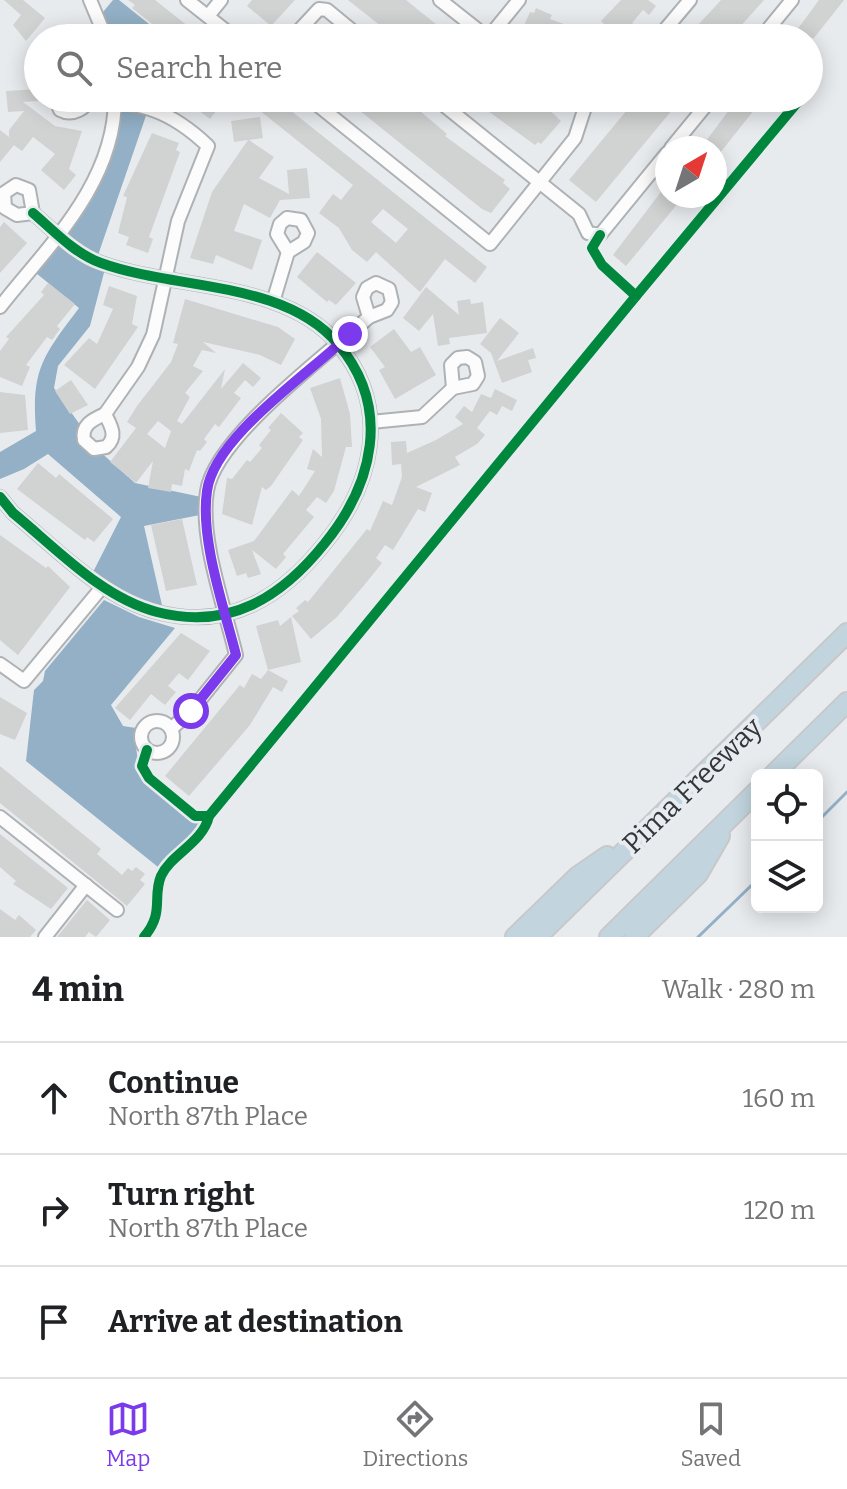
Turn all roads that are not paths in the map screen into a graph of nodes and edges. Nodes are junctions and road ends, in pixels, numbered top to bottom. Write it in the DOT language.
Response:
graph roads {
  1 [pos="90,0"];
  2 [pos="187,0"];
  3 [pos="221,0"];
  4 [pos="440,0"];
  5 [pos="519,0"];
  6 [pos="690,0"];
  7 [pos="792,0"];
  8 [pos="208,16"];
  9 [pos="100,24"];
  10 [pos="218,24"];
  11 [pos="305,24"];
  12 [pos="344,24"];
  13 [pos="470,24"];
  14 [pos="499,24"];
  15 [pos="670,24"];
  16 [pos="772,24"];
  17 [pos="113,112"];
  18 [pos="161,112"];
  19 [pos="326,112"];
  20 [pos="452,112"];
  21 [pos="583,112"];
  22 [pos="701,112"];
  23 [pos="681,136"];
  24 [pos="655,168"];
  25 [pos="540,183"];
  26 [pos="33,213"];
  27 [pos="58,234"];
  28 [pos="288,252"];
  29 [pos="166,278"];
  30 [pos="273,302"];
  31 [pos="0,307"];
  32 [pos="369,317"];
  33 [pos="339,345"];
  34 [pos="453,388"];
  35 [pos="105,414"];
  36 [pos="371,422"];
  37 [pos="0,497"];
  38 [pos="103,586"];
  39 [pos="226,614"];
  40 [pos="847,633"];
  41 [pos="0,664"];
  42 [pos="847,702"];
  43 [pos="171,729"];
  44 [pos="779,769"];
  45 [pos="751,797"];
  46 [pos="0,817"];
  47 [pos="731,817"];
  48 [pos="652,824"];
  49 [pos="86,885"];
  50 [pos="117,910"];
  51 [pos="45,937"];
  52 [pos="515,937"];
  53 [pos="537,937"];
  54 [pos="609,937"];
  55 [pos="634,937"];
  1 -- 9 [label="street"];
  2 -- 8 [label="street"];
  3 -- 8 [label="street"];
  4 -- 13 [label="street"];
  5 -- 14 [label="street"];
  6 -- 15 [label="street"];
  7 -- 16 [label="street"];
  8 -- 10 [label="street"];
  11 -- 12 [label="street"];
  17 -- 27 [label="street"];
  18 -- 29 [label="street"];
  19 -- 25 [label="street"];
  20 -- 25 [label="street"];
  21 -- 25 [label="street"];
  22 -- 23 [label="street"];
  24 -- 25 [label="street"];
  26 -- 27 [label="street"];
  27 -- 29 [label="street"];
  27 -- 31 [label="street"];
  28 -- 30 [label="street"];
  29 -- 30 [label="street"];
  29 -- 35 [label="street"];
  30 -- 33 [label="street"];
  32 -- 33 [label="street"];
  33 -- 36 [label="street"];
  33 -- 39 [label="street"];
  34 -- 36 [label="street"];
  36 -- 39 [label="street"];
  37 -- 38 [label="street"];
  38 -- 39 [label="street"];
  38 -- 41 [label="street"];
  39 -- 43 [label="street"];
  40 -- 48 [label="highway, Pima Freeway"];
  42 -- 44 [label="highway, Pima Freeway"];
  45 -- 47 [label="highway, Pima Freeway"];
  46 -- 49 [label="street"];
  47 -- 54 [label="highway, Pima Freeway"];
  47 -- 55 [label="highway"];
  48 -- 52 [label="highway"];
  48 -- 53 [label="highway, Pima Freeway"];
  49 -- 50 [label="street"];
  49 -- 51 [label="street"];
}
